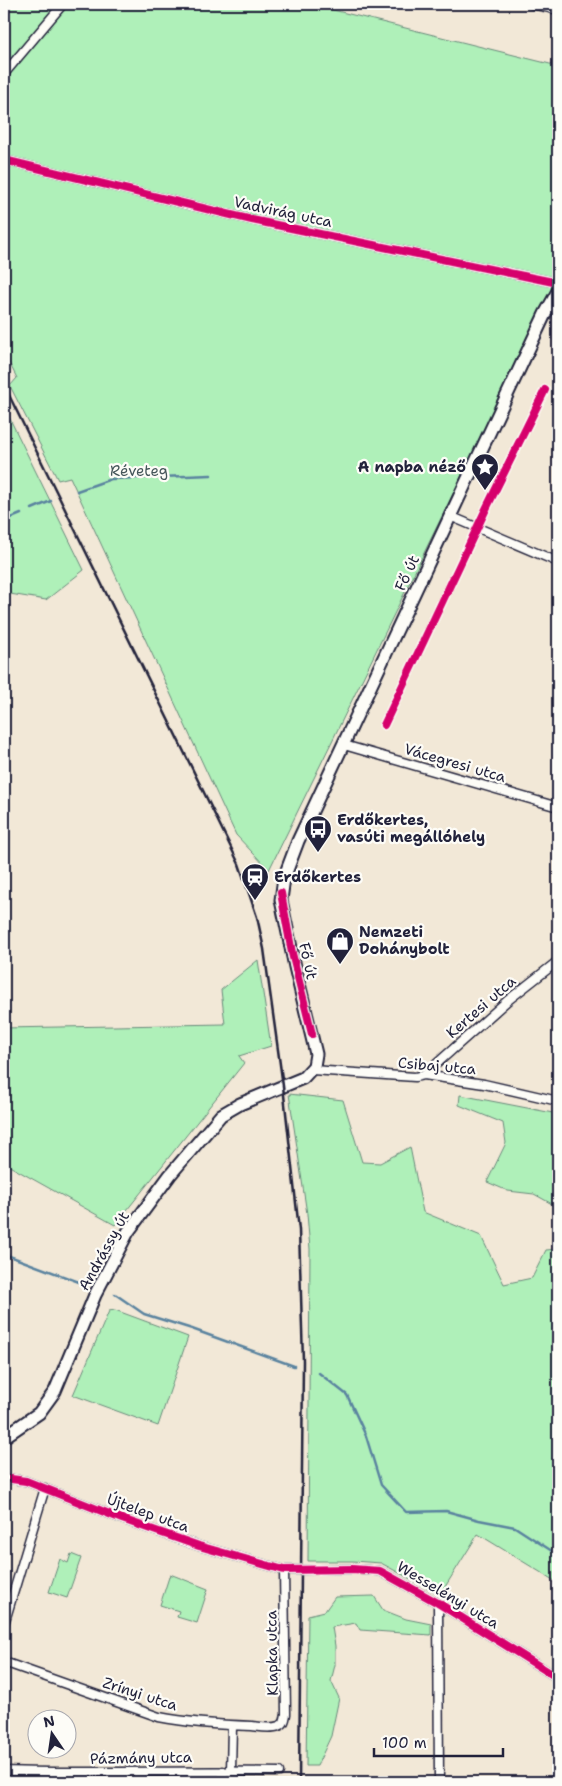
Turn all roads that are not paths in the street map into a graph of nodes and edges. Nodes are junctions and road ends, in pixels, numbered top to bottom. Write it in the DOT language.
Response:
graph roads {
  1 [pos="62,4"];
  2 [pos="531,4"];
  3 [pos="558,10"];
  4 [pos="4,74"];
  5 [pos="4,160"];
  6 [pos="558,284"];
  7 [pos="557,296"];
  8 [pos="450,516"];
  9 [pos="558,562"];
  10 [pos="344,744"];
  11 [pos="558,807"];
  12 [pos="558,962"];
  13 [pos="312,1070"];
  14 [pos="424,1075"];
  15 [pos="558,1101"];
  16 [pos="4,1436"];
  17 [pos="4,1478"];
  18 [pos="45,1488"];
  19 [pos="284,1570"];
  20 [pos="438,1603"];
  21 [pos="4,1624"];
  22 [pos="4,1662"];
  23 [pos="558,1678"];
  24 [pos="232,1726"];
  25 [pos="272,1727"];
  26 [pos="4,1771"];
  27 [pos="227,1771"];
  28 [pos="279,1772"];
  29 [pos="223,1782"];
  30 [pos="439,1782"];
  1 -- 4 [label="street"];
  2 -- 3 [label="street"];
  5 -- 6 [label="street, Vadvirág utca"];
  7 -- 8 [label="main road, Fő út"];
  8 -- 9 [label="street"];
  8 -- 10 [label="main road, Fő út"];
  10 -- 11 [label="street, Vácegresi utca"];
  10 -- 13 [label="main road, Fő út"];
  12 -- 14 [label="street, Kertesi utca"];
  13 -- 14 [label="street, Csibaj utca"];
  13 -- 16 [label="main road, Andrássy út"];
  14 -- 15 [label="street, Csibaj utca"];
  17 -- 18 [label="street, Újtelep utca"];
  18 -- 19 [label="street, Újtelep utca"];
  18 -- 21 [label="street"];
  19 -- 20 [label="street, Wesselényi utca"];
  19 -- 25 [label="street, Klapka utca"];
  20 -- 23 [label="street, Wesselényi utca"];
  20 -- 30 [label="street"];
  22 -- 24 [label="street, Zrínyi utca"];
  24 -- 25 [label="street, Zrínyi utca"];
  24 -- 27 [label="street"];
  26 -- 27 [label="street, Pázmány utca"];
  27 -- 28 [label="street, Pázmány utca"];
  27 -- 29 [label="street"];
}
